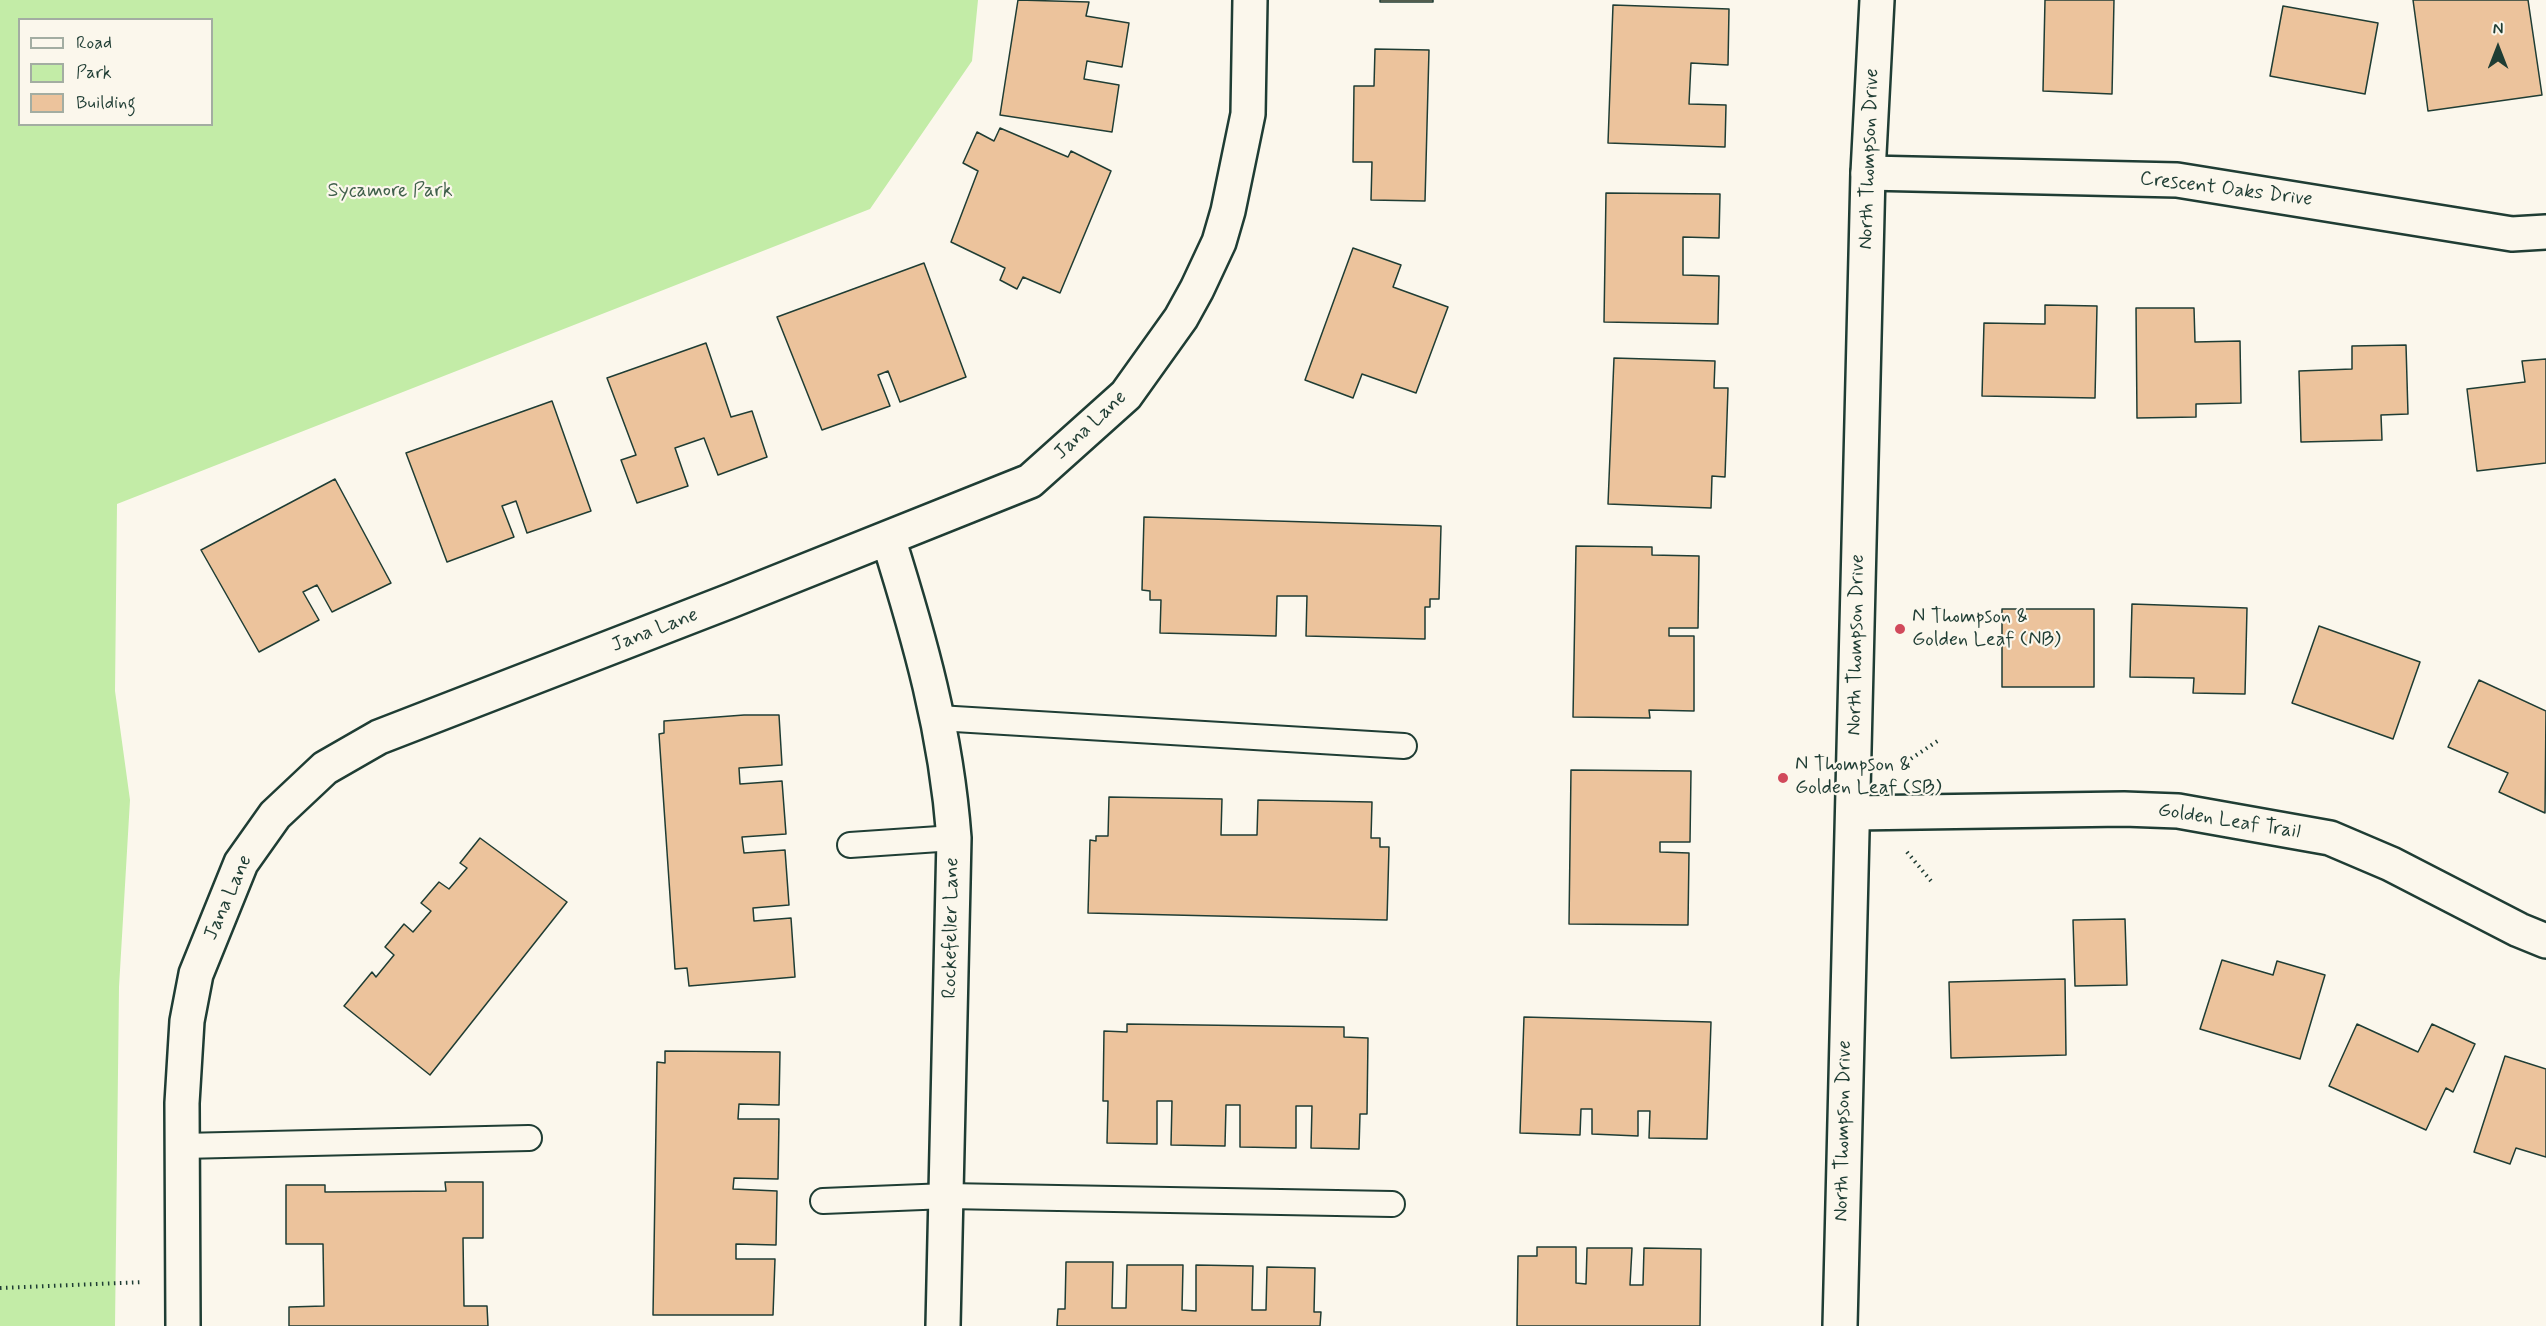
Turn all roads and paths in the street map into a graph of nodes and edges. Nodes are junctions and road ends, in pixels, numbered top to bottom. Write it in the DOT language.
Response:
graph roads {
  1 [pos="1250,0"];
  2 [pos="1877,0"];
  3 [pos="1868,173"];
  4 [pos="2546,232"];
  5 [pos="888,538"];
  6 [pos="938,718"];
  7 [pos="1939,740"];
  8 [pos="1404,746"];
  9 [pos="1906,762"];
  10 [pos="1853,813"];
  11 [pos="954,838"];
  12 [pos="850,845"];
  13 [pos="1907,852"];
  14 [pos="1931,881"];
  15 [pos="2546,941"];
  16 [pos="529,1138"];
  17 [pos="182,1146"];
  18 [pos="947,1196"];
  19 [pos="823,1202"];
  20 [pos="1392,1204"];
  21 [pos="183,1280"];
  22 [pos="0,1288"];
  23 [pos="183,1326"];
  24 [pos="943,1326"];
  25 [pos="1840,1326"];
  1 -- 5 [label="street, Jana Lane"];
  2 -- 3 [label="street, North Thompson Drive"];
  3 -- 4 [label="street, Crescent Oaks Drive"];
  3 -- 10 [label="street, North Thompson Drive"];
  5 -- 6 [label="street, Rockefeller Lane"];
  5 -- 17 [label="street, Jana Lane"];
  6 -- 8 [label="lane"];
  6 -- 11 [label="street, Rockefeller Lane"];
  7 -- 9 [label="path"];
  10 -- 15 [label="street, Golden Leaf Trail"];
  10 -- 25 [label="street, North Thompson Drive"];
  11 -- 12 [label="lane"];
  11 -- 18 [label="street, Rockefeller Lane"];
  13 -- 14 [label="path"];
  16 -- 17 [label="lane"];
  17 -- 21 [label="street, Jana Lane"];
  18 -- 19 [label="lane"];
  18 -- 20 [label="lane"];
  18 -- 24 [label="street, Rockefeller Lane"];
  21 -- 22 [label="path"];
  21 -- 23 [label="street, Jana Lane"];
}
